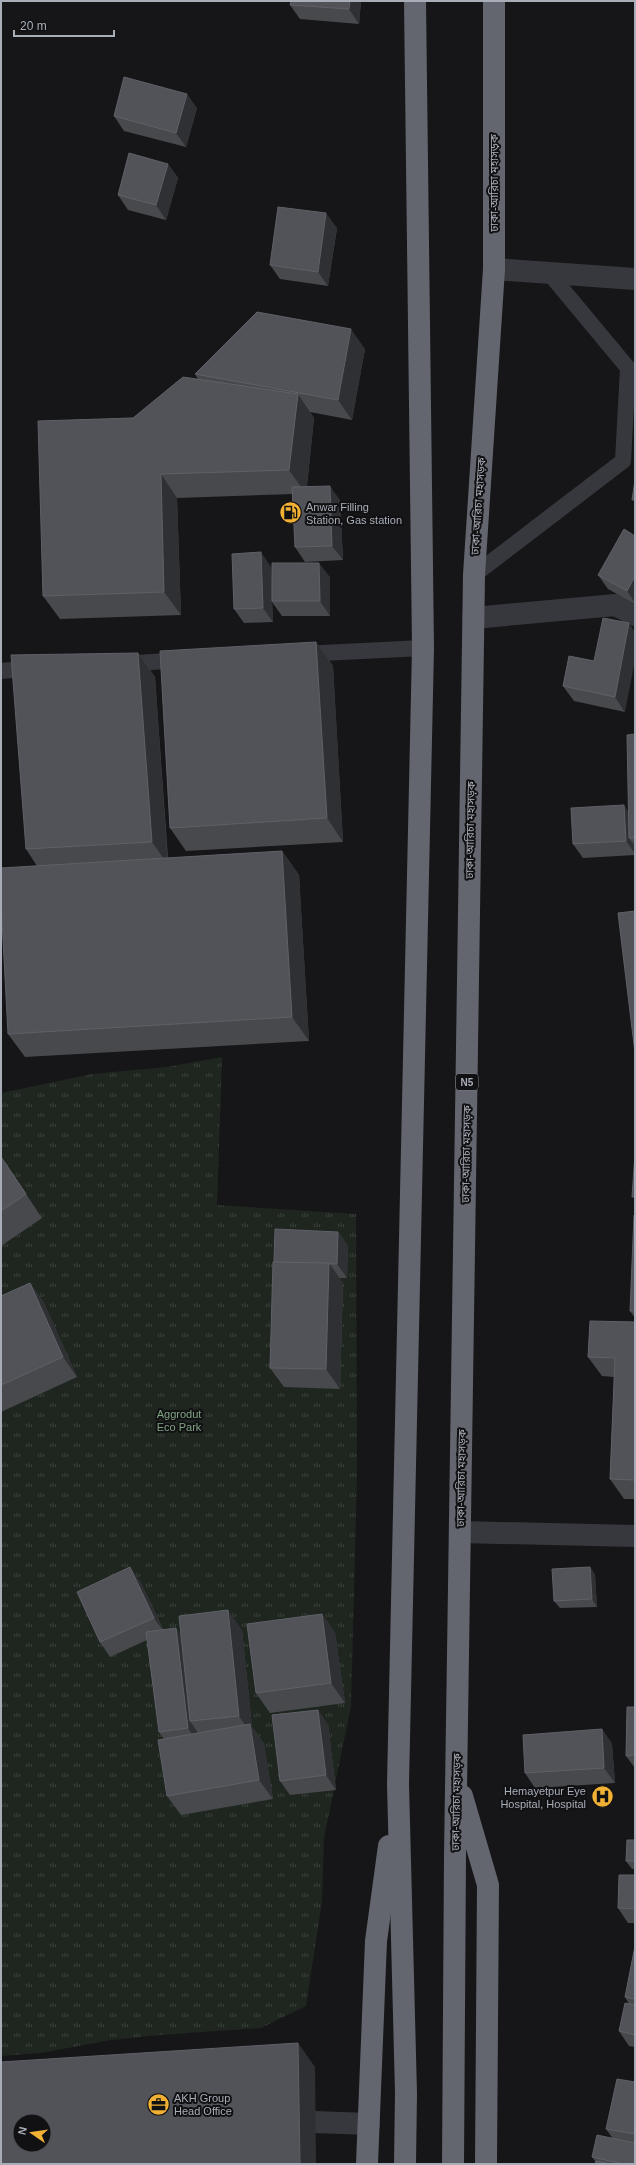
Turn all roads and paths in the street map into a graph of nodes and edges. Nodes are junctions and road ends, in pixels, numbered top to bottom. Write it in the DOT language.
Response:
graph roads {
  1 [pos="415,1"];
  2 [pos="494,1"];
  3 [pos="494,269"];
  4 [pos="549,273"];
  5 [pos="635,279"];
  6 [pos="474,575"];
  7 [pos="635,615"];
  8 [pos="473,618"];
  9 [pos="423,648"];
  10 [pos="289,655"];
  11 [pos="194,660"];
  12 [pos="107,664"];
  13 [pos="51,667"];
  14 [pos="1,671"];
  15 [pos="460,1532"];
  16 [pos="635,1536"];
  17 [pos="456,1776"];
  18 [pos="398,1784"];
  19 [pos="265,2120"];
  20 [pos="369,2124"];
  21 [pos="367,2164"];
  22 [pos="404,2164"];
  23 [pos="453,2164"];
  24 [pos="486,2164"];
  1 -- 9 [label="highway"];
  2 -- 3 [label="highway, ঢাকা-আরিচা মহাসড়ক / N5"];
  3 -- 4 [label="street"];
  3 -- 6 [label="highway, ঢাকা-আরিচা মহাসড়ক / N5"];
  4 -- 5 [label="street"];
  4 -- 6 [label="lane"];
  6 -- 8 [label="highway, ঢাকা-আরিচা মহাসড়ক / N5"];
  7 -- 8 [label="street"];
  8 -- 15 [label="highway, ঢাকা-আরিচা মহাসড়ক / N5"];
  9 -- 10 [label="lane"];
  9 -- 18 [label="highway"];
  11 -- 12 [label="lane"];
  13 -- 14 [label="lane"];
  15 -- 16 [label="street"];
  15 -- 17 [label="highway, ঢাকা-আরিচা মহাসড়ক / N5"];
  17 -- 23 [label="highway, ঢাকা-আরিচা মহাসড়ক / N5"];
  17 -- 24 [label="highway"];
  18 -- 20 [label="highway"];
  18 -- 22 [label="highway"];
  19 -- 20 [label="street"];
  20 -- 21 [label="highway"];
}
